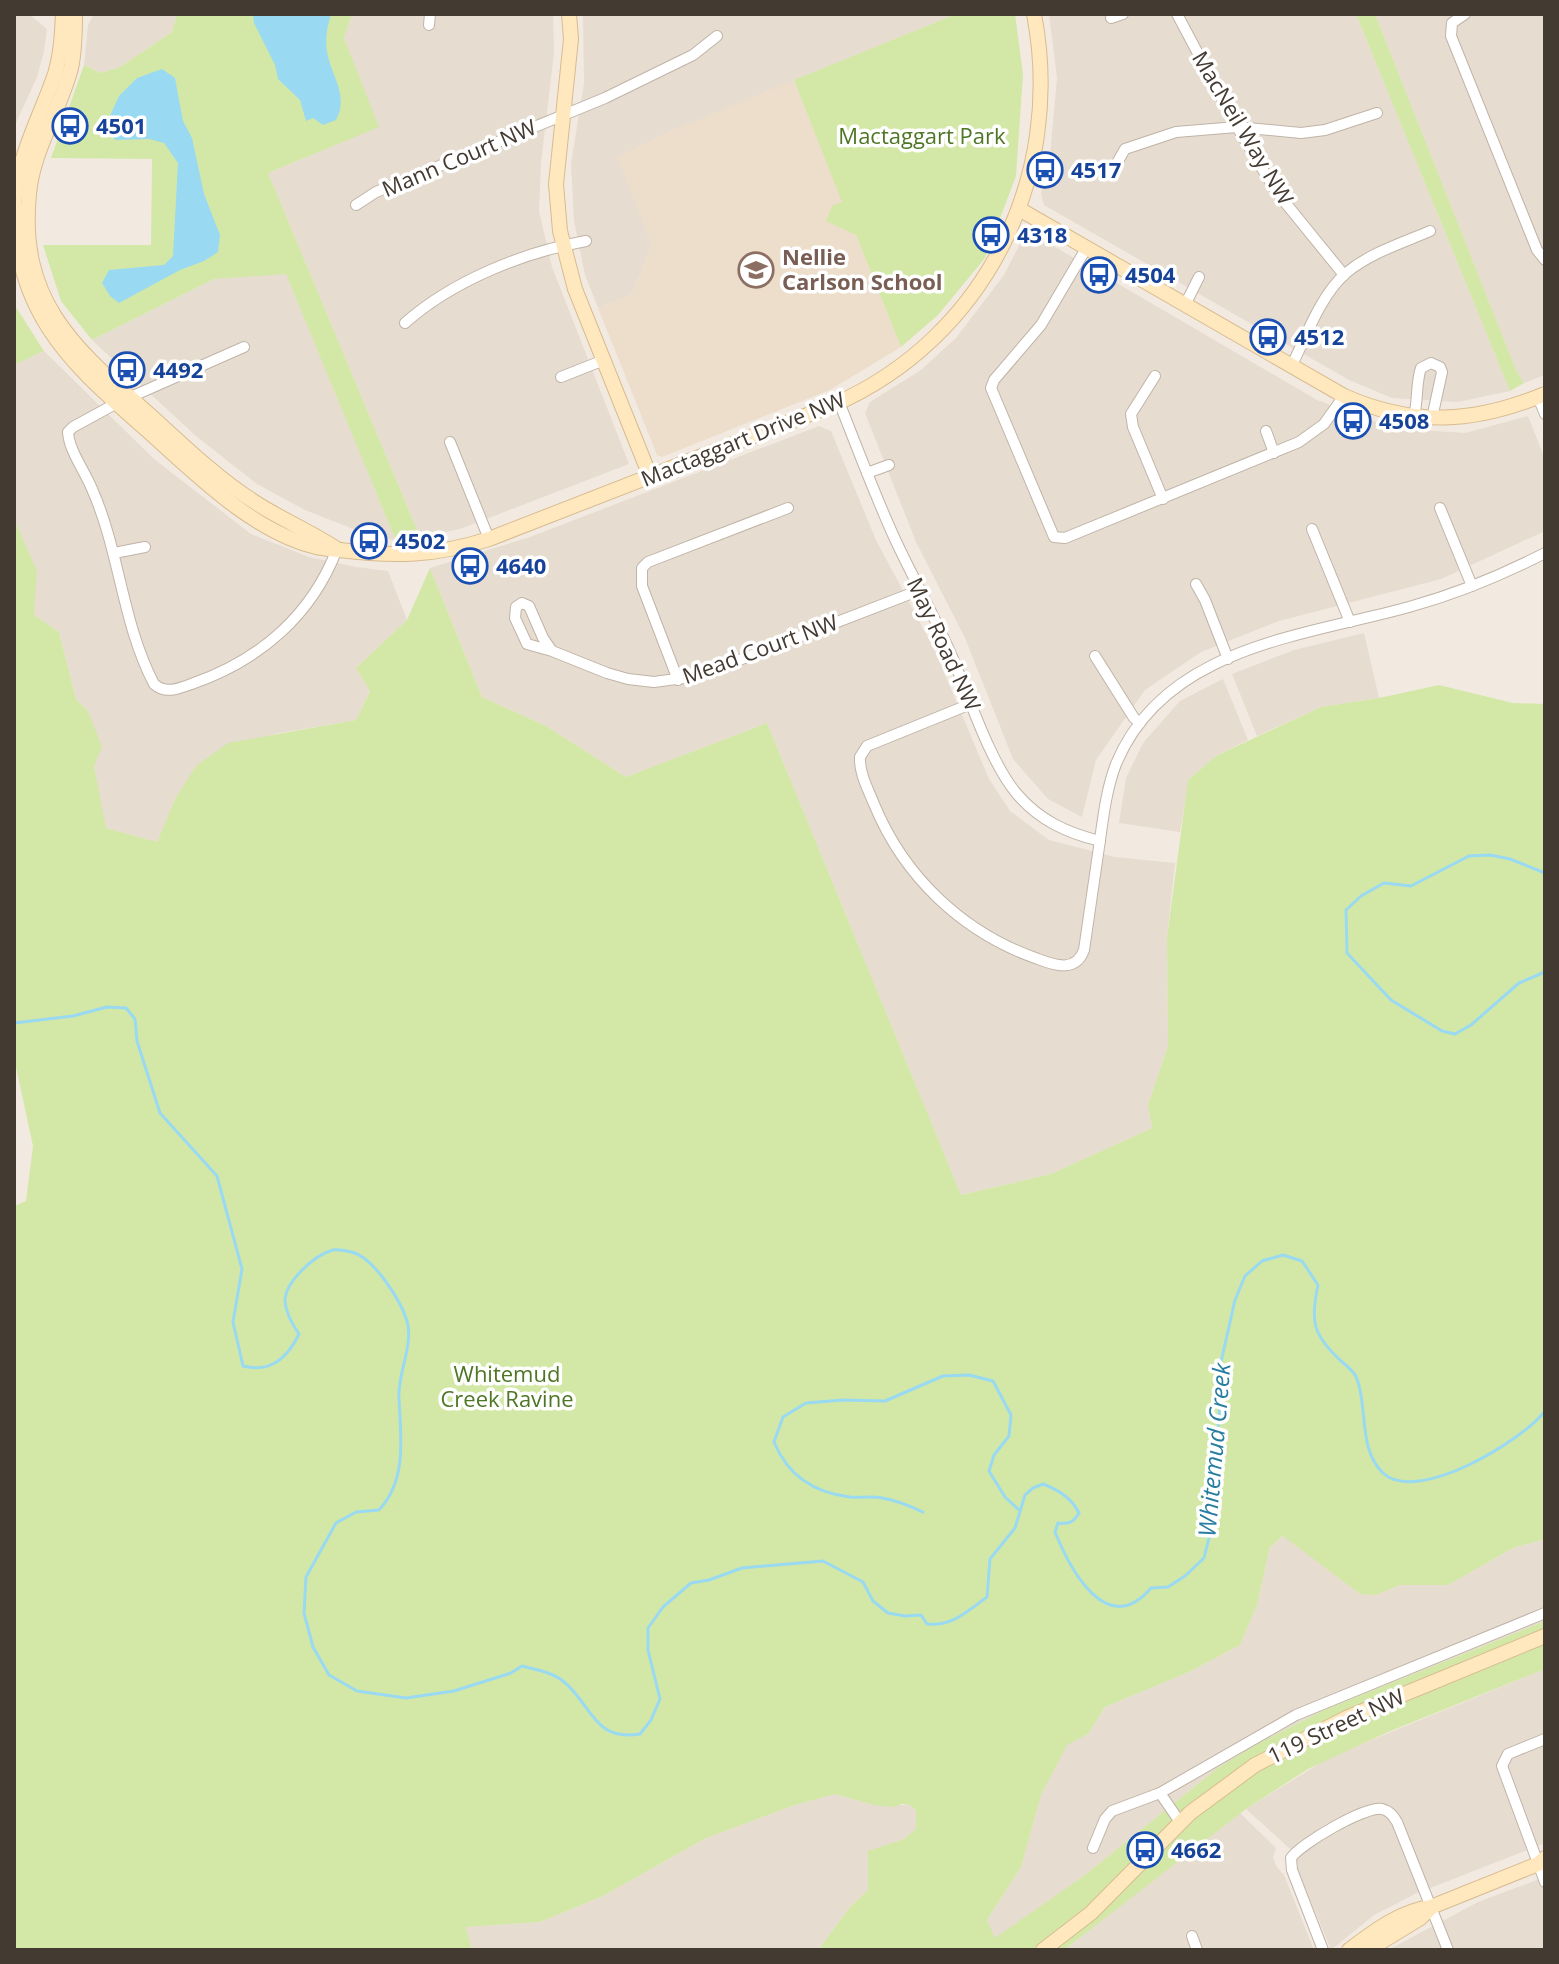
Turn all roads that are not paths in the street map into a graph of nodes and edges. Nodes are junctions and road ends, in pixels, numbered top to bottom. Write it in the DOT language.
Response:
graph roads {
  1 [pos="63,14"];
  2 [pos="75,14"];
  3 [pos="569,14"];
  4 [pos="1034,14"];
  5 [pos="1123,14"];
  6 [pos="1177,14"];
  7 [pos="1465,14"];
  8 [pos="1111,18"];
  9 [pos="717,36"];
  10 [pos="1377,113"];
  11 [pos="564,115"];
  12 [pos="1237,127"];
  13 [pos="25,149"];
  14 [pos="1110,175"];
  15 [pos="356,205"];
  16 [pos="1019,209"];
  17 [pos="1430,231"];
  18 [pos="586,241"];
  19 [pos="563,245"];
  20 [pos="1087,247"];
  21 [pos="1545,260"];
  22 [pos="1344,275"];
  23 [pos="1199,277"];
  24 [pos="1186,303"];
  25 [pos="405,323"];
  26 [pos="244,347"];
  27 [pos="604,360"];
  28 [pos="1292,365"];
  29 [pos="1155,376"];
  30 [pos="561,377"];
  31 [pos="1344,396"];
  32 [pos="1542,396"];
  33 [pos="124,400"];
  34 [pos="839,402"];
  35 [pos="1545,414"];
  36 [pos="1414,417"];
  37 [pos="1432,418"];
  38 [pos="1266,431"];
  39 [pos="450,442"];
  40 [pos="1274,453"];
  41 [pos="889,465"];
  42 [pos="867,473"];
  43 [pos="650,476"];
  44 [pos="1163,499"];
  45 [pos="788,508"];
  46 [pos="1440,508"];
  47 [pos="1312,529"];
  48 [pos="489,539"];
  49 [pos="145,547"];
  50 [pos="337,549"];
  51 [pos="114,553"];
  52 [pos="1545,553"];
  53 [pos="1196,584"];
  54 [pos="1472,586"];
  55 [pos="920,590"];
  56 [pos="1350,622"];
  57 [pos="552,651"];
  58 [pos="1095,656"];
  59 [pos="1228,659"];
  60 [pos="678,680"];
  61 [pos="973,703"];
  62 [pos="1140,723"];
  63 [pos="1100,841"];
  64 [pos="1545,1613"];
  65 [pos="1545,1636"];
  66 [pos="1545,1739"];
  67 [pos="1160,1793"];
  68 [pos="1180,1822"];
  69 [pos="1093,1848"];
  70 [pos="1543,1862"];
  71 [pos="1545,1882"];
  72 [pos="1431,1907"];
  73 [pos="1192,1936"];
  74 [pos="1043,1950"];
  75 [pos="1197,1950"];
  76 [pos="1323,1950"];
  77 [pos="1349,1950"];
  78 [pos="1368,1950"];
  79 [pos="1448,1950"];
  1 -- 13 [label="street, Mactaggart Drive NW"];
  2 -- 13 [label="street, Mactaggart Drive NW"];
  3 -- 11 [label="street"];
  4 -- 16 [label="street, Mactaggart Drive NW"];
  5 -- 8 [label="street"];
  6 -- 12 [label="street, MacNeil Way NW"];
  7 -- 21 [label="street"];
  9 -- 11 [label="street, Mann Court NW"];
  10 -- 12 [label="street"];
  11 -- 15 [label="street, Mann Court NW"];
  11 -- 19 [label="street"];
  12 -- 14 [label="street"];
  12 -- 22 [label="street, MacNeil Way NW"];
  13 -- 33 [label="street, Mactaggart Drive NW"];
  16 -- 20 [label="street"];
  16 -- 34 [label="street, Mactaggart Drive NW"];
  17 -- 22 [label="street"];
  18 -- 19 [label="street"];
  19 -- 25 [label="street"];
  19 -- 27 [label="street"];
  20 -- 24 [label="street"];
  20 -- 44 [label="street"];
  22 -- 28 [label="street"];
  23 -- 24 [label="street"];
  24 -- 28 [label="street"];
  26 -- 33 [label="street"];
  27 -- 30 [label="street"];
  27 -- 43 [label="street"];
  28 -- 31 [label="street"];
  29 -- 44 [label="street"];
  31 -- 36 [label="street"];
  31 -- 40 [label="street"];
  32 -- 35 [label="street"];
  32 -- 37 [label="street"];
  33 -- 50 [label="street, Mactaggart Drive NW"];
  33 -- 51 [label="street"];
  34 -- 42 [label="street, May Road NW"];
  34 -- 43 [label="street, Mactaggart Drive NW"];
  36 -- 37 [label="street"];
  36 -- 37 [label="street"];
  38 -- 40 [label="street"];
  39 -- 48 [label="street"];
  40 -- 44 [label="street"];
  41 -- 42 [label="street"];
  42 -- 55 [label="street, May Road NW"];
  43 -- 48 [label="street, Mactaggart Drive NW"];
  45 -- 60 [label="street"];
  46 -- 54 [label="street"];
  47 -- 56 [label="street"];
  48 -- 50 [label="street, Mactaggart Drive NW"];
  49 -- 51 [label="street"];
  50 -- 51 [label="street"];
  52 -- 54 [label="street"];
  53 -- 59 [label="street"];
  54 -- 56 [label="street"];
  55 -- 60 [label="street, Mead Court NW"];
  55 -- 61 [label="street, May Road NW"];
  56 -- 59 [label="street"];
  57 -- 57 [label="street, Mead Court NW"];
  57 -- 60 [label="street, Mead Court NW"];
  58 -- 62 [label="street"];
  59 -- 62 [label="street"];
  61 -- 63 [label="street, May Road NW"];
  61 -- 63 [label="street"];
  62 -- 63 [label="street"];
  64 -- 67 [label="street, 119 Street NW"];
  65 -- 68 [label="street, 119 Street NW"];
  66 -- 70 [label="street"];
  67 -- 68 [label="street"];
  67 -- 69 [label="street, 119 Street NW"];
  68 -- 74 [label="street, 119 Street NW"];
  70 -- 71 [label="street"];
  70 -- 72 [label="street"];
  72 -- 76 [label="street"];
  72 -- 77 [label="street"];
  72 -- 78 [label="street"];
  72 -- 79 [label="street"];
  73 -- 75 [label="street"];
}
